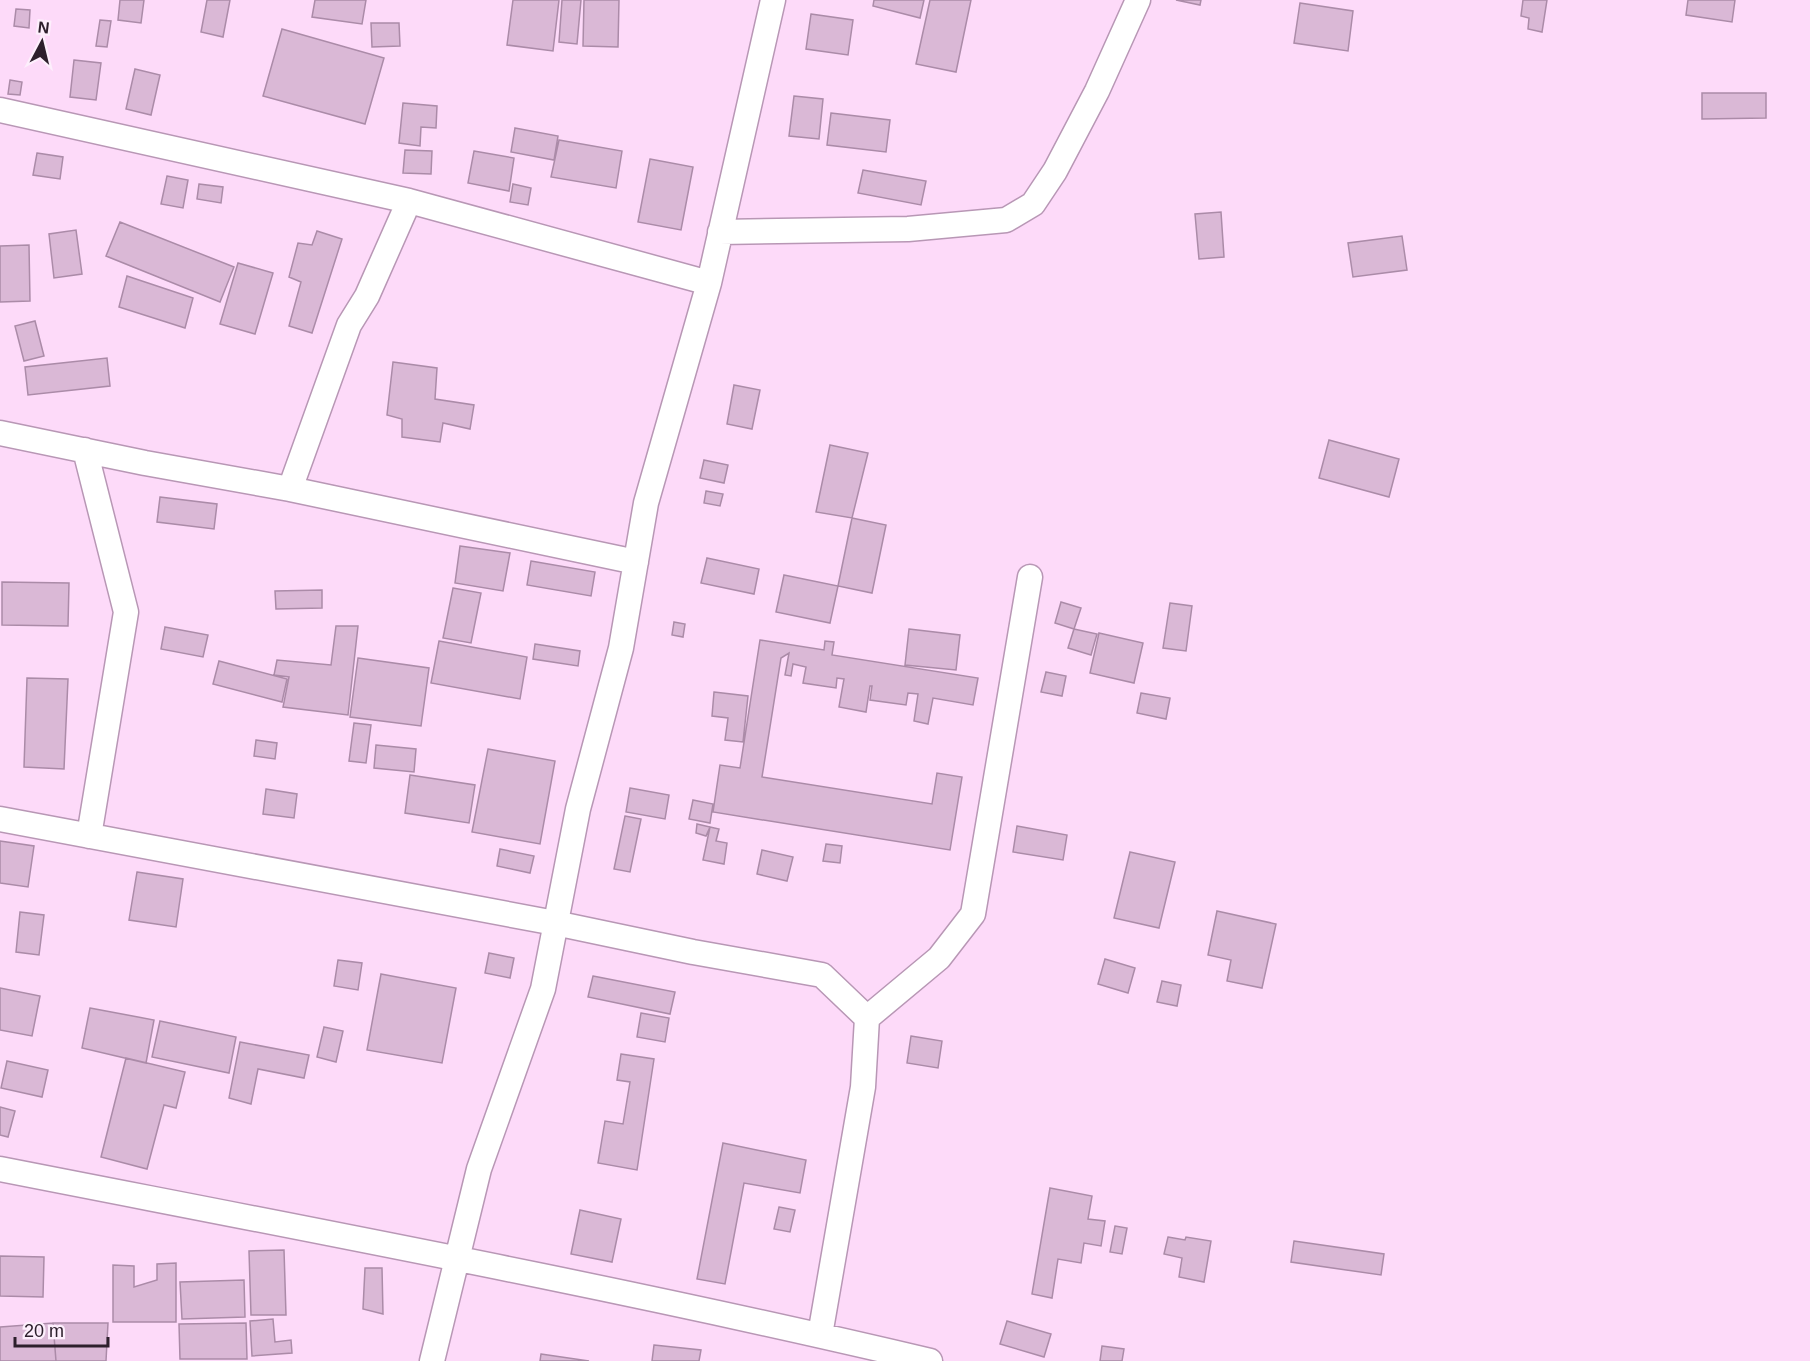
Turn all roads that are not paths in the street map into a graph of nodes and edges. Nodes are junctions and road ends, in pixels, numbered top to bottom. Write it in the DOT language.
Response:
graph roads {
  1 [pos="773,0"];
  2 [pos="1138,0"];
  3 [pos="0,110"];
  4 [pos="409,201"];
  5 [pos="720,232"];
  6 [pos="708,283"];
  7 [pos="0,433"];
  8 [pos="85,450"];
  9 [pos="290,489"];
  10 [pos="636,562"];
  11 [pos="1030,577"];
  12 [pos="0,819"];
  13 [pos="89,836"];
  14 [pos="555,923"];
  15 [pos="867,1018"];
  16 [pos="0,1168"];
  17 [pos="456,1258"];
  18 [pos="819,1335"];
  19 [pos="432,1361"];
  20 [pos="930,1361"];
  1 -- 5 [label="street"];
  2 -- 5 [label="street"];
  3 -- 4 [label="street"];
  4 -- 6 [label="street"];
  4 -- 9 [label="street"];
  5 -- 6 [label="street"];
  6 -- 10 [label="street"];
  7 -- 8 [label="street"];
  8 -- 9 [label="street"];
  8 -- 13 [label="street"];
  9 -- 10 [label="street"];
  10 -- 14 [label="street"];
  11 -- 15 [label="street"];
  12 -- 13 [label="street"];
  13 -- 14 [label="street"];
  14 -- 15 [label="street"];
  14 -- 17 [label="street"];
  15 -- 18 [label="street"];
  16 -- 17 [label="street"];
  17 -- 18 [label="street"];
  17 -- 19 [label="street"];
  18 -- 20 [label="street"];
}
